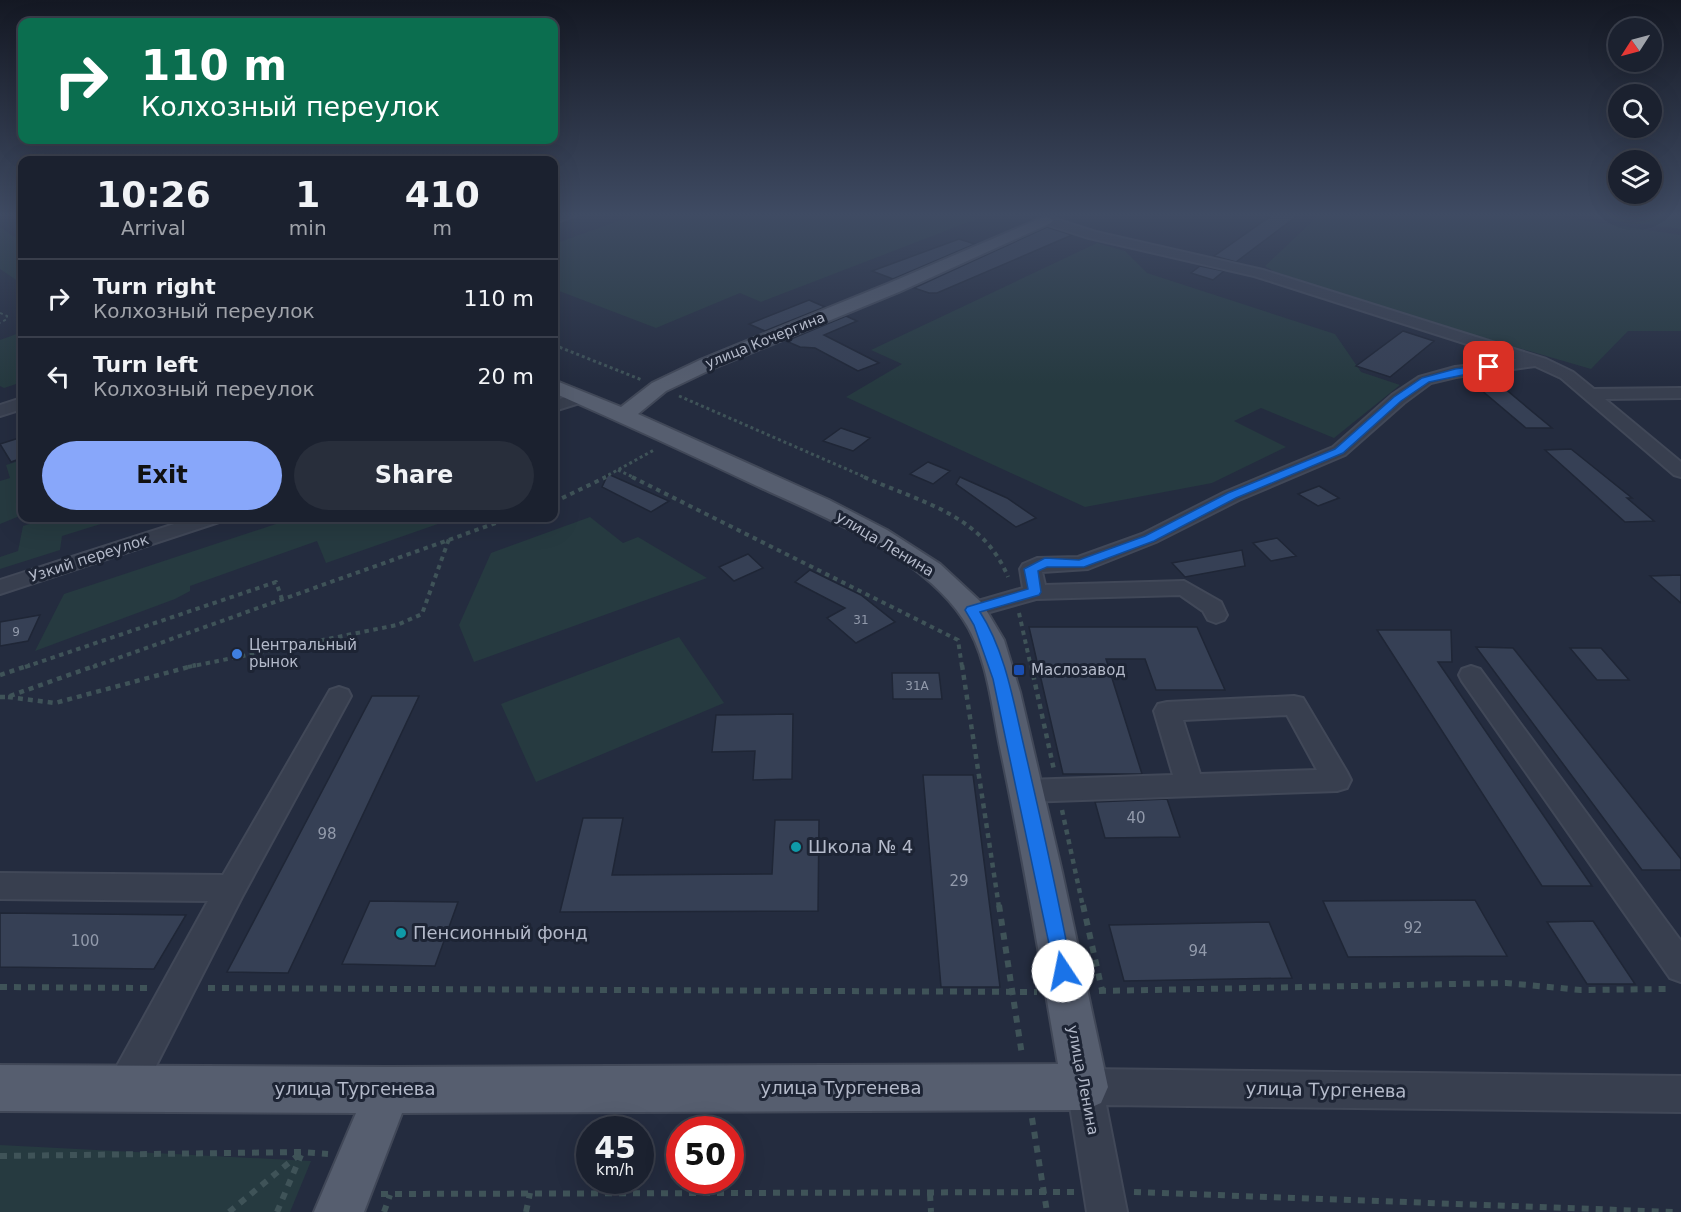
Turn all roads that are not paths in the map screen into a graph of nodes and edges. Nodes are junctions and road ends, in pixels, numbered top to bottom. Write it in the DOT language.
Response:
graph roads {
  1 [pos="916,272"];
  2 [pos="1252,272"];
  3 [pos="1540,362"];
  4 [pos="558,388"];
  5 [pos="1681,393"];
  6 [pos="1591,394"];
  7 [pos="580,397"];
  8 [pos="558,404"];
  9 [pos="624,415"];
  10 [pos="1681,471"];
  11 [pos="200,522"];
  12 [pos="0,587"];
  13 [pos="1025,594"];
  14 [pos="972,610"];
  15 [pos="1216,615"];
  16 [pos="1471,675"];
  17 [pos="339,696"];
  18 [pos="1190,784"];
  19 [pos="1026,791"];
  20 [pos="0,886"];
  21 [pos="231,888"];
  22 [pos="1675,978"];
  23 [pos="0,1088"];
  24 [pos="125,1088"];
  25 [pos="1085,1088"];
  26 [pos="388,1090"];
  27 [pos="1681,1094"];
  28 [pos="1106,1202"];
  29 [pos="365,1203"];
  1 -- 9 [label="main road, улица Кочергина"];
  2 -- 3 [label="street"];
  3 -- 6 [label="street"];
  3 -- 13 [label="street"];
  4 -- 7 [label="main road, улица Ленина"];
  5 -- 6 [label="street"];
  6 -- 10 [label="street"];
  7 -- 8 [label="street"];
  7 -- 9 [label="main road, улица Ленина"];
  9 -- 14 [label="main road, улица Ленина"];
  11 -- 12 [label="street, Узкий переулок"];
  13 -- 14 [label="street"];
  13 -- 15 [label="street"];
  14 -- 19 [label="main road, улица Ленина"];
  16 -- 22 [label="street"];
  17 -- 21 [label="street"];
  18 -- 18 [label="street"];
  18 -- 19 [label="street"];
  19 -- 25 [label="main road, улица Ленина"];
  20 -- 21 [label="street"];
  21 -- 24 [label="street"];
  23 -- 24 [label="main road, улица Тургенева"];
  24 -- 26 [label="main road, улица Тургенева"];
  25 -- 26 [label="main road, улица Тургенева"];
  25 -- 27 [label="street, улица Тургенева"];
  25 -- 28 [label="street, улица Ленина"];
  26 -- 29 [label="main road"];
}
